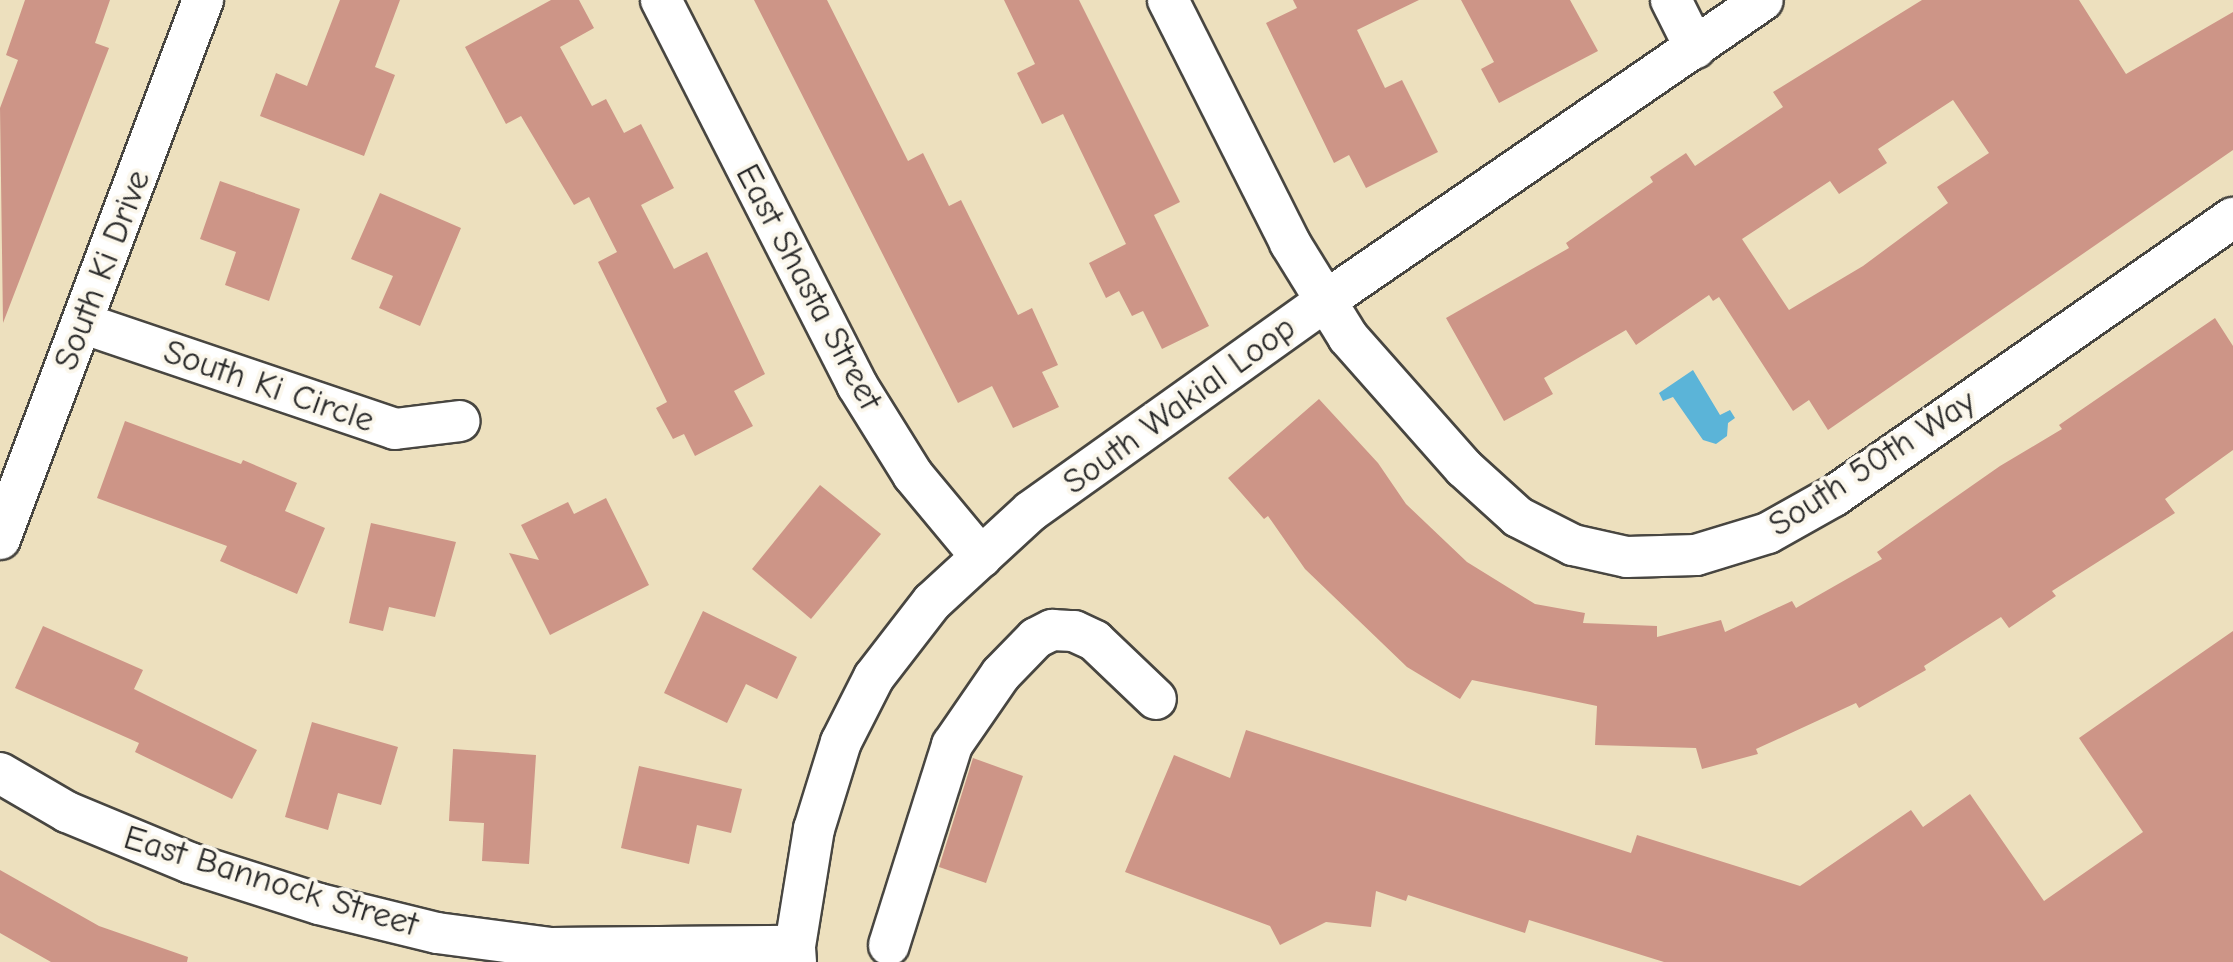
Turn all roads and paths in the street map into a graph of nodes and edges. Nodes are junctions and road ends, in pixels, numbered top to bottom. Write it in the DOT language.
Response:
graph roads {
  1 [pos="203,0"];
  2 [pos="662,0"];
  3 [pos="1168,0"];
  4 [pos="1671,0"];
  5 [pos="1764,0"];
  6 [pos="1695,48"];
  7 [pos="2233,218"];
  8 [pos="1325,301"];
  9 [pos="82,323"];
  10 [pos="460,421"];
  11 [pos="0,540"];
  12 [pos="982,557"];
  13 [pos="1156,699"];
  14 [pos="0,773"];
  15 [pos="889,945"];
  16 [pos="796,954"];
  1 -- 9 [label="street, South Ki Drive"];
  2 -- 12 [label="street, East Shasta Street"];
  3 -- 8 [label="street, South 50th Way"];
  4 -- 6 [label="street"];
  5 -- 6 [label="street, South Wakial Loop"];
  6 -- 8 [label="street, South Wakial Loop"];
  7 -- 8 [label="street, South 50th Way"];
  8 -- 12 [label="street, South Wakial Loop"];
  9 -- 10 [label="street, South Ki Circle"];
  9 -- 11 [label="street, South Ki Drive"];
  12 -- 16 [label="street, South Wakial Loop"];
  13 -- 15 [label="street"];
  14 -- 16 [label="street, East Bannock Street"];
}
